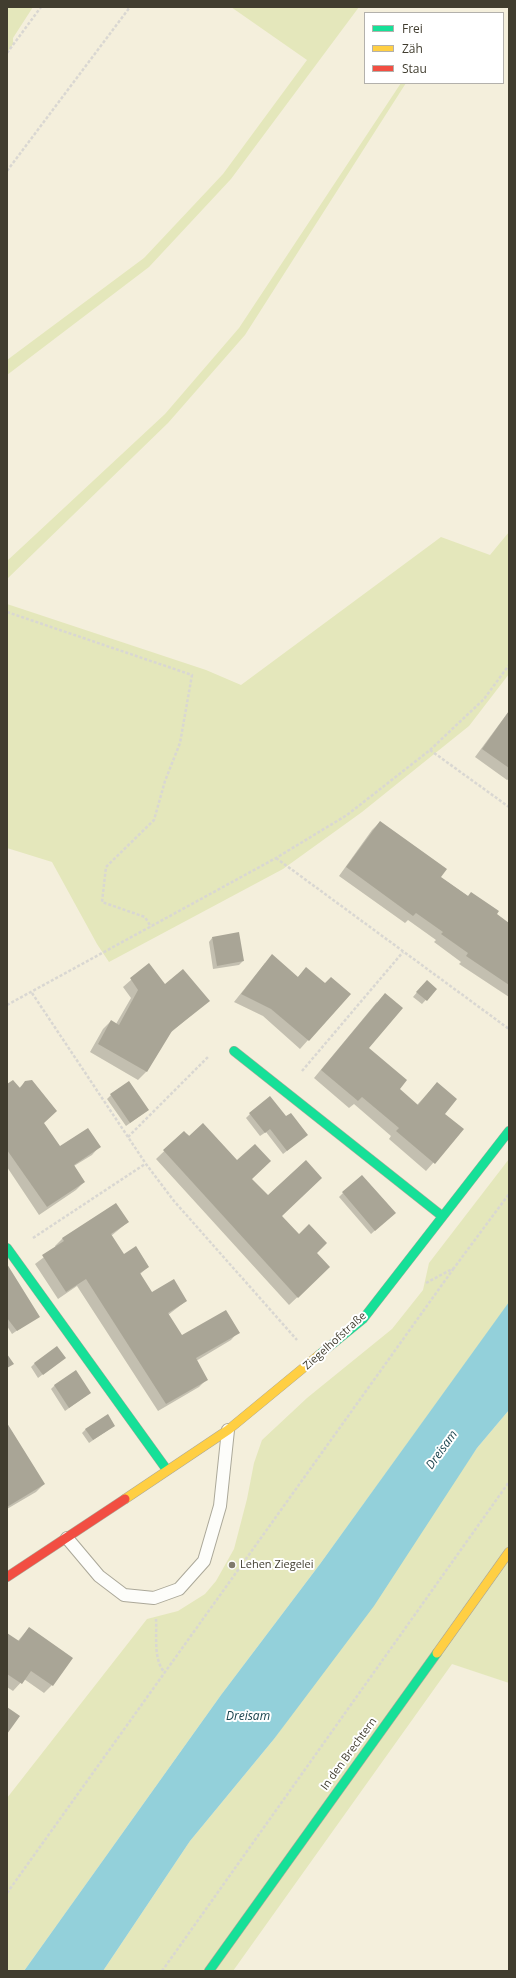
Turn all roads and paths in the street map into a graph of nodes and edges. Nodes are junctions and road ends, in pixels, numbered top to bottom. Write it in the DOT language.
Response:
graph roads {
  1 [pos="41,7"];
  2 [pos="130,7"];
  3 [pos="7,54"];
  4 [pos="7,171"];
  5 [pos="7,612"];
  6 [pos="509,665"];
  7 [pos="430,750"];
  8 [pos="509,807"];
  9 [pos="276,858"];
  10 [pos="151,927"];
  11 [pos="404,952"];
  12 [pos="32,993"];
  13 [pos="7,1005"];
  14 [pos="509,1029"];
  15 [pos="234,1051"];
  16 [pos="284,1091"];
  17 [pos="509,1131"];
  18 [pos="128,1137"];
  19 [pos="146,1164"];
  20 [pos="509,1194"];
  21 [pos="442,1216"];
  22 [pos="9,1251"];
  23 [pos="454,1268"];
  24 [pos="426,1284"];
  25 [pos="315,1360"];
  26 [pos="228,1430"];
  27 [pos="167,1470"];
  28 [pos="509,1482"];
  29 [pos="67,1538"];
  30 [pos="509,1552"];
  31 [pos="7,1576"];
  32 [pos="154,1598"];
  33 [pos="165,1673"];
  34 [pos="7,1893"];
  35 [pos="162,1971"];
  36 [pos="208,1971"];
  1 -- 3 [label="path"];
  2 -- 4 [label="path"];
  5 -- 10 [label="path"];
  6 -- 7 [label="path"];
  7 -- 8 [label="path"];
  7 -- 9 [label="path"];
  9 -- 10 [label="path"];
  9 -- 11 [label="path"];
  10 -- 12 [label="path"];
  11 -- 14 [label="path"];
  11 -- 16 [label="path"];
  12 -- 13 [label="path"];
  12 -- 18 [label="path"];
  15 -- 16 [label="street"];
  15 -- 18 [label="path"];
  16 -- 21 [label="street"];
  17 -- 21 [label="street, Ziegelhofstraße"];
  18 -- 19 [label="path"];
  19 -- 22 [label="path"];
  19 -- 25 [label="path"];
  20 -- 23 [label="path"];
  21 -- 25 [label="street, Ziegelhofstraße"];
  22 -- 27 [label="street"];
  23 -- 24 [label="path"];
  23 -- 33 [label="path"];
  25 -- 26 [label="street, Ziegelhofstraße"];
  26 -- 27 [label="street, Ziegelhofstraße"];
  26 -- 32 [label="lane"];
  27 -- 29 [label="street, Ziegelhofstraße"];
  28 -- 35 [label="path"];
  29 -- 31 [label="street, Ziegelhofstraße"];
  29 -- 32 [label="lane"];
  30 -- 36 [label="street, In den Brechtern"];
  32 -- 33 [label="path"];
  33 -- 34 [label="path"];
}
